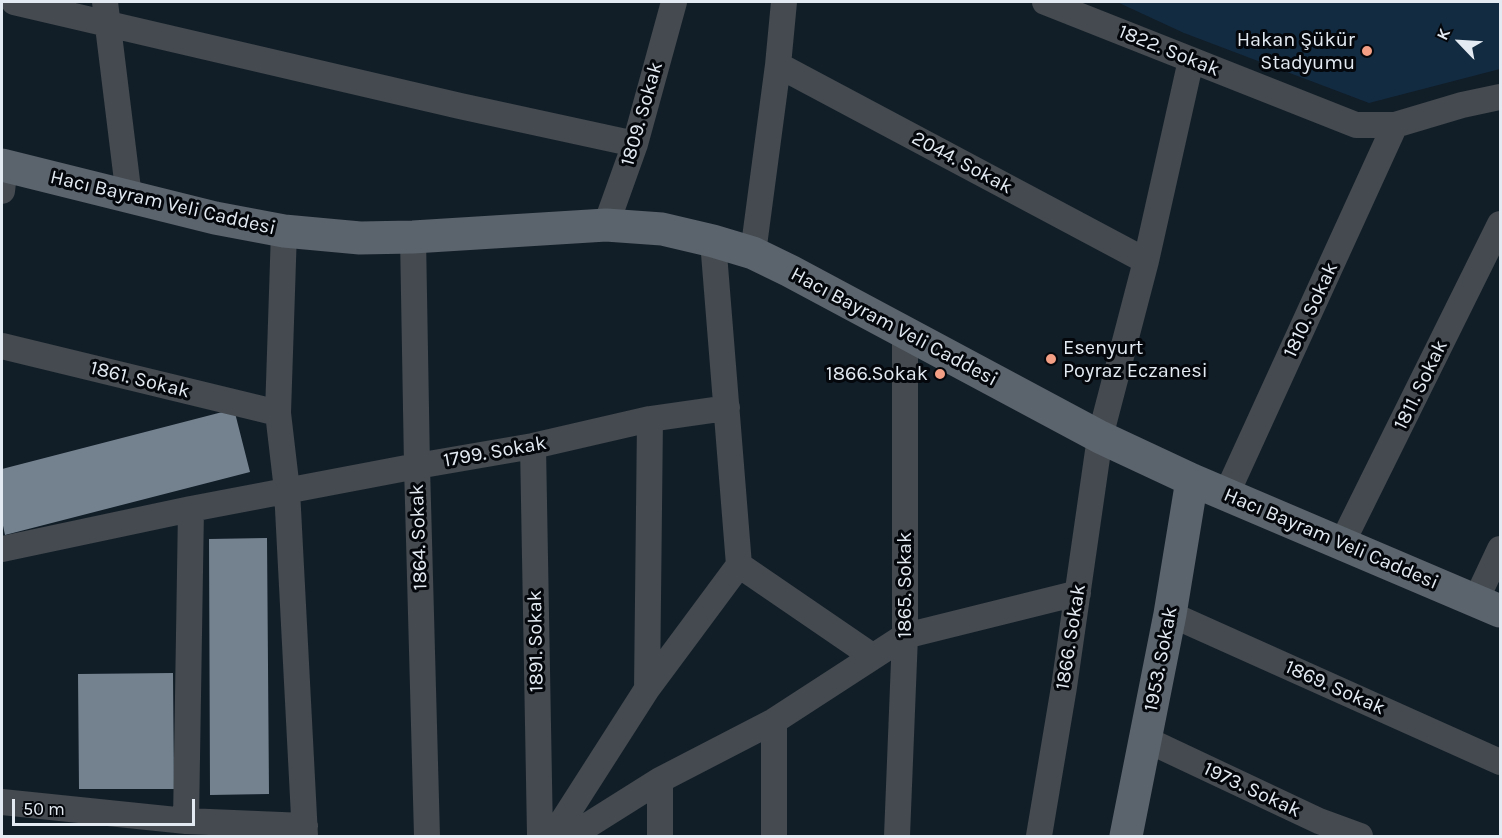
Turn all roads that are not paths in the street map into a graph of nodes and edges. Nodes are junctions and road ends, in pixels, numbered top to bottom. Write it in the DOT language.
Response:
graph roads {
  1 [pos="14,2"];
  2 [pos="674,2"];
  3 [pos="784,2"];
  4 [pos="1045,2"];
  5 [pos="106,13"];
  6 [pos="1191,60"];
  7 [pos="778,65"];
  8 [pos="1500,97"];
  9 [pos="1395,125"];
  10 [pos="635,144"];
  11 [pos="3,174"];
  12 [pos="129,197"];
  13 [pos="1500,224"];
  14 [pos="606,225"];
  15 [pos="284,231"];
  16 [pos="413,237"];
  17 [pos="713,241"];
  18 [pos="753,253"];
  19 [pos="1146,261"];
  20 [pos="905,333"];
  21 [pos="2,346"];
  22 [pos="727,408"];
  23 [pos="278,413"];
  24 [pos="650,419"];
  25 [pos="1100,437"];
  26 [pos="533,447"];
  27 [pos="417,466"];
  28 [pos="1192,480"];
  29 [pos="287,490"];
  30 [pos="1226,495"];
  31 [pos="191,509"];
  32 [pos="1341,545"];
  33 [pos="2,549"];
  34 [pos="1500,549"];
  35 [pos="739,565"];
  36 [pos="1078,593"];
  37 [pos="1488,605"];
  38 [pos="1170,614"];
  39 [pos="905,636"];
  40 [pos="872,657"];
  41 [pos="647,689"];
  42 [pos="774,721"];
  43 [pos="1145,739"];
  44 [pos="1500,762"];
  45 [pos="660,780"];
  46 [pos="2,802"];
  47 [pos="186,821"];
  48 [pos="1317,829"];
  49 [pos="305,831"];
  50 [pos="427,837"];
  51 [pos="540,837"];
  52 [pos="553,837"];
  53 [pos="571,837"];
  54 [pos="660,837"];
  55 [pos="774,837"];
  56 [pos="897,837"];
  57 [pos="1039,837"];
  58 [pos="1126,837"];
  59 [pos="1360,837"];
  1 -- 5 [label="street"];
  2 -- 10 [label="street, 1809. Sokak"];
  3 -- 7 [label="street"];
  4 -- 6 [label="street, 1822. Sokak"];
  5 -- 10 [label="street"];
  5 -- 12 [label="street"];
  6 -- 9 [label="street, 1822. Sokak"];
  6 -- 19 [label="street, 1866. Sokak"];
  7 -- 18 [label="street"];
  7 -- 19 [label="street, 2044. Sokak"];
  8 -- 9 [label="street, 1822. Sokak"];
  9 -- 30 [label="street, 1810. Sokak"];
  10 -- 14 [label="street, 1809. Sokak"];
  11 -- 12 [label="main road, Hacı Bayram Veli Caddesi"];
  12 -- 15 [label="main road, Hacı Bayram Veli Caddesi"];
  13 -- 32 [label="street, 1811. Sokak"];
  14 -- 16 [label="main road, Hacı Bayram Veli Caddesi"];
  14 -- 17 [label="main road, Hacı Bayram Veli Caddesi"];
  15 -- 16 [label="main road, Hacı Bayram Veli Caddesi"];
  15 -- 23 [label="street"];
  16 -- 27 [label="street, 1864. Sokak"];
  17 -- 18 [label="main road, Hacı Bayram Veli Caddesi"];
  17 -- 22 [label="street"];
  18 -- 20 [label="main road, Hacı Bayram Veli Caddesi"];
  19 -- 25 [label="street, 1866. Sokak"];
  20 -- 25 [label="main road, Hacı Bayram Veli Caddesi"];
  20 -- 39 [label="street, 1865. Sokak"];
  21 -- 23 [label="street, 1861. Sokak"];
  22 -- 24 [label="street, 1799. Sokak"];
  22 -- 35 [label="street"];
  23 -- 29 [label="street"];
  24 -- 26 [label="street, 1799. Sokak"];
  24 -- 41 [label="street"];
  25 -- 28 [label="main road, Hacı Bayram Veli Caddesi"];
  25 -- 36 [label="street, 1866. Sokak"];
  26 -- 27 [label="street, 1799. Sokak"];
  26 -- 51 [label="street, 1891. Sokak"];
  27 -- 29 [label="street, 1799. Sokak"];
  27 -- 50 [label="street, 1864. Sokak"];
  28 -- 30 [label="main road, Hacı Bayram Veli Caddesi"];
  28 -- 38 [label="main road, 1953. Sokak"];
  29 -- 31 [label="street, 1799. Sokak"];
  29 -- 49 [label="street"];
  30 -- 32 [label="main road, Hacı Bayram Veli Caddesi"];
  31 -- 33 [label="street, 1799. Sokak"];
  31 -- 47 [label="street"];
  32 -- 37 [label="main road, Hacı Bayram Veli Caddesi"];
  34 -- 37 [label="street"];
  35 -- 40 [label="street"];
  35 -- 41 [label="street"];
  36 -- 39 [label="street"];
  36 -- 57 [label="street, 1866. Sokak"];
  38 -- 43 [label="main road, 1953. Sokak"];
  38 -- 44 [label="street, 1869. Sokak"];
  39 -- 40 [label="street"];
  39 -- 56 [label="street, 1865. Sokak"];
  40 -- 42 [label="street"];
  41 -- 52 [label="street"];
  42 -- 45 [label="street"];
  42 -- 55 [label="street"];
  43 -- 48 [label="street, 1973. Sokak"];
  43 -- 58 [label="main road, 1953. Sokak"];
  45 -- 53 [label="street"];
  45 -- 54 [label="street"];
  46 -- 47 [label="street"];
  47 -- 49 [label="street"];
  48 -- 59 [label="street, 1973. Sokak"];
}
